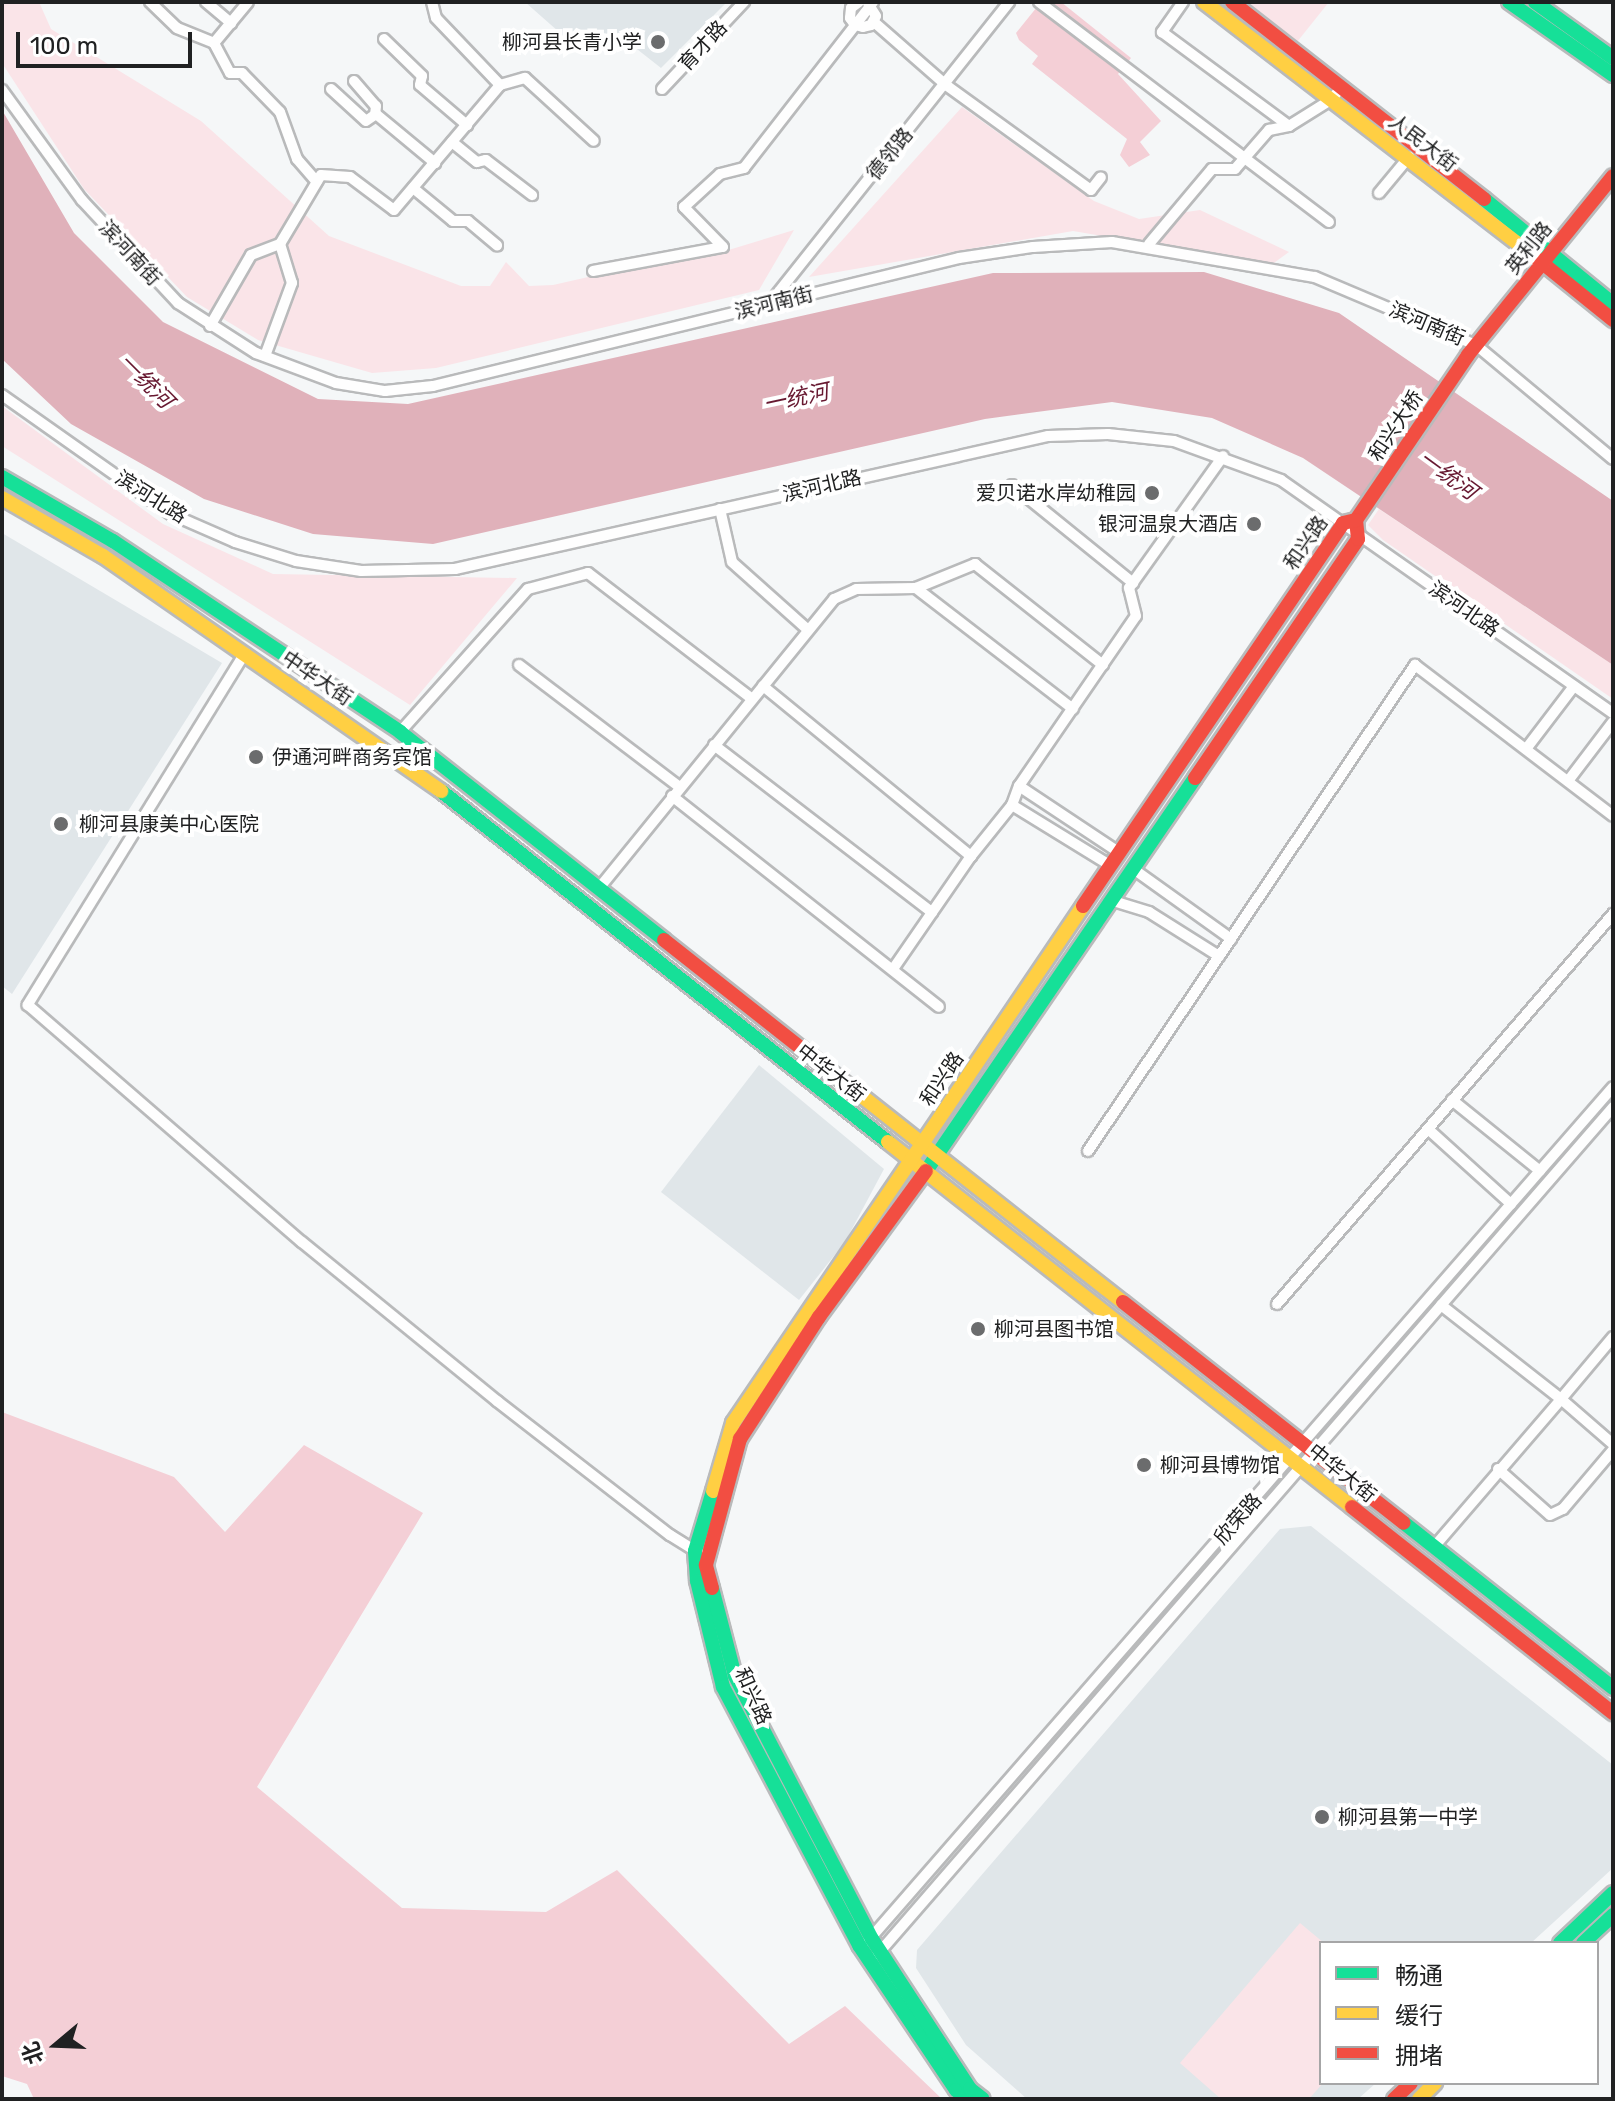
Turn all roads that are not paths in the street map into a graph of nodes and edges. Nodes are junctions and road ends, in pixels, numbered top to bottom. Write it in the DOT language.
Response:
graph roads {
  1 [pos="150,2"];
  2 [pos="206,2"];
  3 [pos="248,2"];
  4 [pos="432,2"];
  5 [pos="744,2"];
  6 [pos="1009,2"];
  7 [pos="1039,2"];
  8 [pos="1183,2"];
  9 [pos="1204,2"];
  10 [pos="1232,2"];
  11 [pos="1509,2"];
  12 [pos="1535,2"];
  13 [pos="854,3"];
  14 [pos="870,3"];
  15 [pos="874,22"];
  16 [pos="231,23"];
  17 [pos="855,25"];
  18 [pos="384,39"];
  19 [pos="214,43"];
  20 [pos="1613,58"];
  21 [pos="1613,75"];
  22 [pos="354,81"];
  23 [pos="500,85"];
  24 [pos="946,85"];
  25 [pos="1342,86"];
  26 [pos="331,89"];
  27 [pos="662,89"];
  28 [pos="2,90"];
  29 [pos="1332,99"];
  30 [pos="375,115"];
  31 [pos="467,125"];
  32 [pos="1289,126"];
  33 [pos="594,141"];
  34 [pos="452,142"];
  35 [pos="1409,157"];
  36 [pos="1244,158"];
  37 [pos="435,163"];
  38 [pos="1613,176"];
  39 [pos="1101,177"];
  40 [pos="317,182"];
  41 [pos="413,188"];
  42 [pos="1379,193"];
  43 [pos="532,195"];
  44 [pos="1329,222"];
  45 [pos="280,244"];
  46 [pos="1149,244"];
  47 [pos="497,245"];
  48 [pos="1545,259"];
  49 [pos="593,271"];
  50 [pos="769,304"];
  51 [pos="1613,304"];
  52 [pos="1613,320"];
  53 [pos="210,326"];
  54 [pos="1472,350"];
  55 [pos="265,356"];
  56 [pos="2,395"];
  57 [pos="1223,456"];
  58 [pos="1613,459"];
  59 [pos="2,477"];
  60 [pos="1012,485"];
  61 [pos="2,498"];
  62 [pos="720,509"];
  63 [pos="1353,526"];
  64 [pos="1133,583"];
  65 [pos="916,588"];
  66 [pos="808,630"];
  67 [pos="245,653"];
  68 [pos="519,665"];
  69 [pos="1103,665"];
  70 [pos="763,686"];
  71 [pos="1574,686"];
  72 [pos="752,699"];
  73 [pos="1073,709"];
  74 [pos="1613,713"];
  75 [pos="1613,722"];
  76 [pos="400,732"];
  77 [pos="714,745"];
  78 [pos="1526,749"];
  79 [pos="1568,781"];
  80 [pos="1019,786"];
  81 [pos="680,787"];
  82 [pos="672,796"];
  83 [pos="1012,805"];
  84 [pos="1613,816"];
  85 [pos="971,856"];
  86 [pos="1115,860"];
  87 [pos="1132,868"];
  88 [pos="600,887"];
  89 [pos="1110,900"];
  90 [pos="932,912"];
  91 [pos="1613,914"];
  92 [pos="1231,939"];
  93 [pos="1219,956"];
  94 [pos="893,969"];
  95 [pos="939,1007"];
  96 [pos="1613,1087"];
  97 [pos="1452,1100"];
  98 [pos="1613,1107"];
  99 [pos="1428,1129"];
  100 [pos="921,1144"];
  101 [pos="1088,1151"];
  102 [pos="937,1155"];
  103 [pos="911,1161"];
  104 [pos="924,1171"];
  105 [pos="1540,1171"];
  106 [pos="1511,1204"];
  107 [pos="1277,1304"];
  108 [pos="1441,1305"];
  109 [pos="1613,1337"];
  110 [pos="1561,1399"];
  111 [pos="1613,1447"];
  112 [pos="1307,1449"];
  113 [pos="1296,1463"];
  114 [pos="1498,1469"];
  115 [pos="1433,1548"];
  116 [pos="701,1555"];
  117 [pos="1613,1688"];
  118 [pos="1613,1713"];
  119 [pos="1613,1893"];
  120 [pos="1613,1915"];
  121 [pos="1562,1941"];
  122 [pos="1585,1941"];
  123 [pos="865,1942"];
  124 [pos="874,1956"];
  125 [pos="1409,2085"];
  126 [pos="967,2099"];
  127 [pos="983,2099"];
  128 [pos="1394,2099"];
  1 -- 19 [label="street"];
  2 -- 16 [label="street"];
  3 -- 16 [label="street"];
  4 -- 23 [label="street"];
  5 -- 27 [label="street, 育才路"];
  6 -- 24 [label="street, 德邻路"];
  7 -- 36 [label="street"];
  8 -- 32 [label="street"];
  9 -- 29 [label="street, 人民大街"];
  10 -- 25 [label="street, 人民大街"];
  11 -- 21 [label="street"];
  12 -- 20 [label="street"];
  13 -- 17 [label="street"];
  14 -- 15 [label="street"];
  14 -- 17 [label="street"];
  15 -- 17 [label="street"];
  15 -- 24 [label="street"];
  16 -- 19 [label="street"];
  17 -- 49 [label="street"];
  18 -- 31 [label="street"];
  19 -- 40 [label="street"];
  22 -- 30 [label="street"];
  23 -- 31 [label="street"];
  23 -- 33 [label="street"];
  24 -- 39 [label="street"];
  24 -- 50 [label="street, 德邻路"];
  25 -- 29 [label="street"];
  25 -- 48 [label="street, 人民大街"];
  26 -- 30 [label="street"];
  28 -- 53 [label="street, 滨河南街"];
  29 -- 32 [label="street"];
  29 -- 35 [label="street, 人民大街"];
  30 -- 37 [label="street"];
  31 -- 34 [label="street"];
  32 -- 36 [label="street"];
  34 -- 37 [label="street"];
  34 -- 43 [label="street"];
  35 -- 42 [label="street"];
  35 -- 48 [label="street, 人民大街"];
  36 -- 44 [label="street"];
  36 -- 46 [label="street"];
  37 -- 41 [label="street"];
  38 -- 48 [label="street, 英利路"];
  40 -- 41 [label="street"];
  40 -- 45 [label="street"];
  41 -- 47 [label="street"];
  45 -- 53 [label="street"];
  45 -- 55 [label="street"];
  48 -- 51 [label="street, 人民大街"];
  48 -- 52 [label="street, 人民大街"];
  48 -- 54 [label="street, 英利路"];
  50 -- 54 [label="street, 滨河南街"];
  50 -- 55 [label="street, 滨河南街"];
  53 -- 55 [label="street, 滨河南街"];
  54 -- 58 [label="street, 滨河南街"];
  54 -- 63 [label="street, 和兴大桥"];
  56 -- 62 [label="street, 滨河北路"];
  57 -- 62 [label="street, 滨河北路"];
  57 -- 63 [label="street, 滨河北路"];
  57 -- 64 [label="street"];
  59 -- 76 [label="street, 中华大街"];
  60 -- 64 [label="street"];
  61 -- 67 [label="street, 中华大街"];
  62 -- 66 [label="street"];
  63 -- 71 [label="street, 滨河北路"];
  63 -- 86 [label="street, 和兴路"];
  63 -- 87 [label="street, 和兴路"];
  64 -- 69 [label="street"];
  65 -- 66 [label="street"];
  65 -- 69 [label="street"];
  65 -- 73 [label="street"];
  66 -- 70 [label="street"];
  67 -- 103 [label="street, 中华大街"];
  67 -- 116 [label="street"];
  68 -- 81 [label="street"];
  69 -- 73 [label="street"];
  70 -- 72 [label="street"];
  70 -- 85 [label="street"];
  71 -- 74 [label="street, 滨河北路"];
  71 -- 78 [label="street"];
  72 -- 76 [label="street"];
  72 -- 77 [label="street"];
  73 -- 80 [label="street"];
  75 -- 79 [label="street"];
  76 -- 88 [label="street, 中华大街"];
  77 -- 81 [label="street"];
  77 -- 90 [label="street"];
  78 -- 79 [label="street"];
  78 -- 92 [label="street"];
  79 -- 84 [label="street"];
  80 -- 83 [label="street"];
  80 -- 86 [label="street"];
  81 -- 82 [label="street"];
  82 -- 88 [label="street"];
  82 -- 94 [label="street"];
  83 -- 85 [label="street"];
  83 -- 86 [label="street"];
  85 -- 90 [label="street"];
  86 -- 100 [label="street, 和兴路"];
  87 -- 89 [label="street, 和兴路"];
  87 -- 92 [label="street"];
  88 -- 100 [label="street, 中华大街"];
  89 -- 93 [label="street"];
  89 -- 102 [label="street, 和兴路"];
  90 -- 94 [label="street"];
  91 -- 97 [label="street"];
  92 -- 93 [label="street"];
  93 -- 101 [label="street"];
  94 -- 95 [label="street"];
  96 -- 105 [label="street, 欣荣路"];
  97 -- 99 [label="street"];
  97 -- 105 [label="street"];
  98 -- 108 [label="street, 欣荣路"];
  99 -- 106 [label="street"];
  99 -- 107 [label="street"];
  100 -- 102 [label="street, 中华大街"];
  100 -- 103 [label="street, 和兴路"];
  102 -- 104 [label="street, 和兴路"];
  102 -- 112 [label="street, 中华大街"];
  103 -- 104 [label="street, 中华大街"];
  103 -- 116 [label="street, 和兴路"];
  104 -- 113 [label="street, 中华大街"];
  104 -- 116 [label="street, 和兴路"];
  105 -- 106 [label="street, 欣荣路"];
  106 -- 112 [label="street, 欣荣路"];
  108 -- 110 [label="street"];
  108 -- 112 [label="street, 欣荣路"];
  109 -- 110 [label="street"];
  110 -- 111 [label="street"];
  110 -- 114 [label="street"];
  111 -- 114 [label="street"];
  112 -- 113 [label="street, 欣荣路"];
  112 -- 115 [label="street, 中华大街"];
  113 -- 118 [label="street, 中华大街"];
  113 -- 123 [label="street, 欣荣路"];
  113 -- 124 [label="street, 欣荣路"];
  114 -- 115 [label="street"];
  115 -- 117 [label="street, 中华大街"];
  116 -- 123 [label="street, 和兴路"];
  119 -- 121 [label="street"];
  120 -- 122 [label="street"];
  123 -- 124 [label="street, 和兴路"];
  124 -- 126 [label="street, 和兴路"];
  124 -- 127 [label="street, 和兴路"];
  125 -- 128 [label="street"];
}
